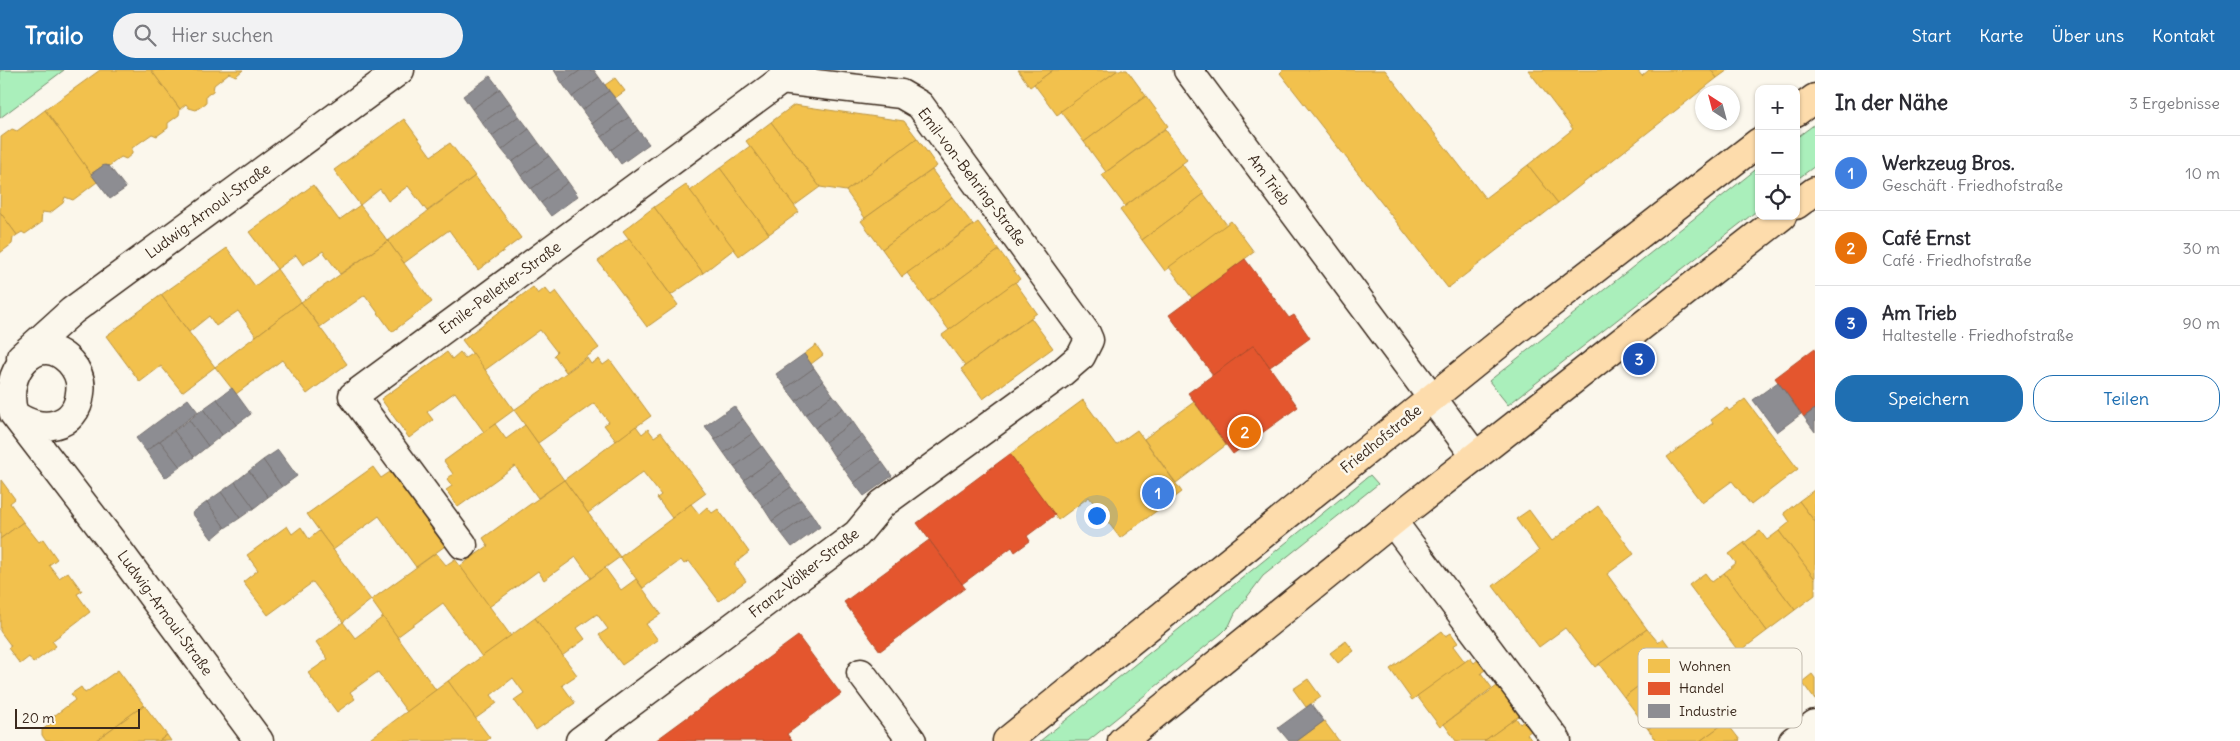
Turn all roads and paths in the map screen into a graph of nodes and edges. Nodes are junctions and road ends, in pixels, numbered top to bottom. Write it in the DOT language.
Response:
graph roads {
  1 [pos="400,70"];
  2 [pos="1188,70"];
  3 [pos="788,75"];
  4 [pos="1815,98"];
  5 [pos="1800,109"];
  6 [pos="1755,145"];
  7 [pos="1815,191"];
  8 [pos="1800,202"];
  9 [pos="1777,220"];
  10 [pos="1089,340"];
  11 [pos="20,357"];
  12 [pos="1432,399"];
  13 [pos="14,414"];
  14 [pos="1476,457"];
  15 [pos="1393,522"];
  16 [pos="463,545"];
  17 [pos="861,672"];
  18 [pos="1815,724"];
  19 [pos="259,741"];
  20 [pos="580,741"];
  21 [pos="912,741"];
  22 [pos="1007,741"];
  23 [pos="1122,741"];
  24 [pos="1558,741"];
  25 [pos="1793,741"];
  1 -- 11 [label="street, Ludwig-Arnoul-Straße"];
  2 -- 12 [label="street, Am Trieb"];
  3 -- 10 [label="street, Emil-von-Behring-Straße"];
  3 -- 16 [label="street, Emile-Pelletier-Straße"];
  4 -- 5 [label="main road"];
  6 -- 12 [label="main road, Friedhofstraße"];
  7 -- 8 [label="main road"];
  9 -- 14 [label="main road"];
  10 -- 20 [label="street, Franz-Völker-Straße"];
  11 -- 13 [label="street, Ludwig-Arnoul-Straße"];
  11 -- 13 [label="street"];
  12 -- 14 [label="street, Am Trieb"];
  12 -- 22 [label="main road, Friedhofstraße"];
  13 -- 19 [label="street, Ludwig-Arnoul-Straße"];
  14 -- 15 [label="main road"];
  15 -- 23 [label="main road"];
  15 -- 24 [label="street"];
  17 -- 21 [label="street"];
  18 -- 25 [label="street"];
}
